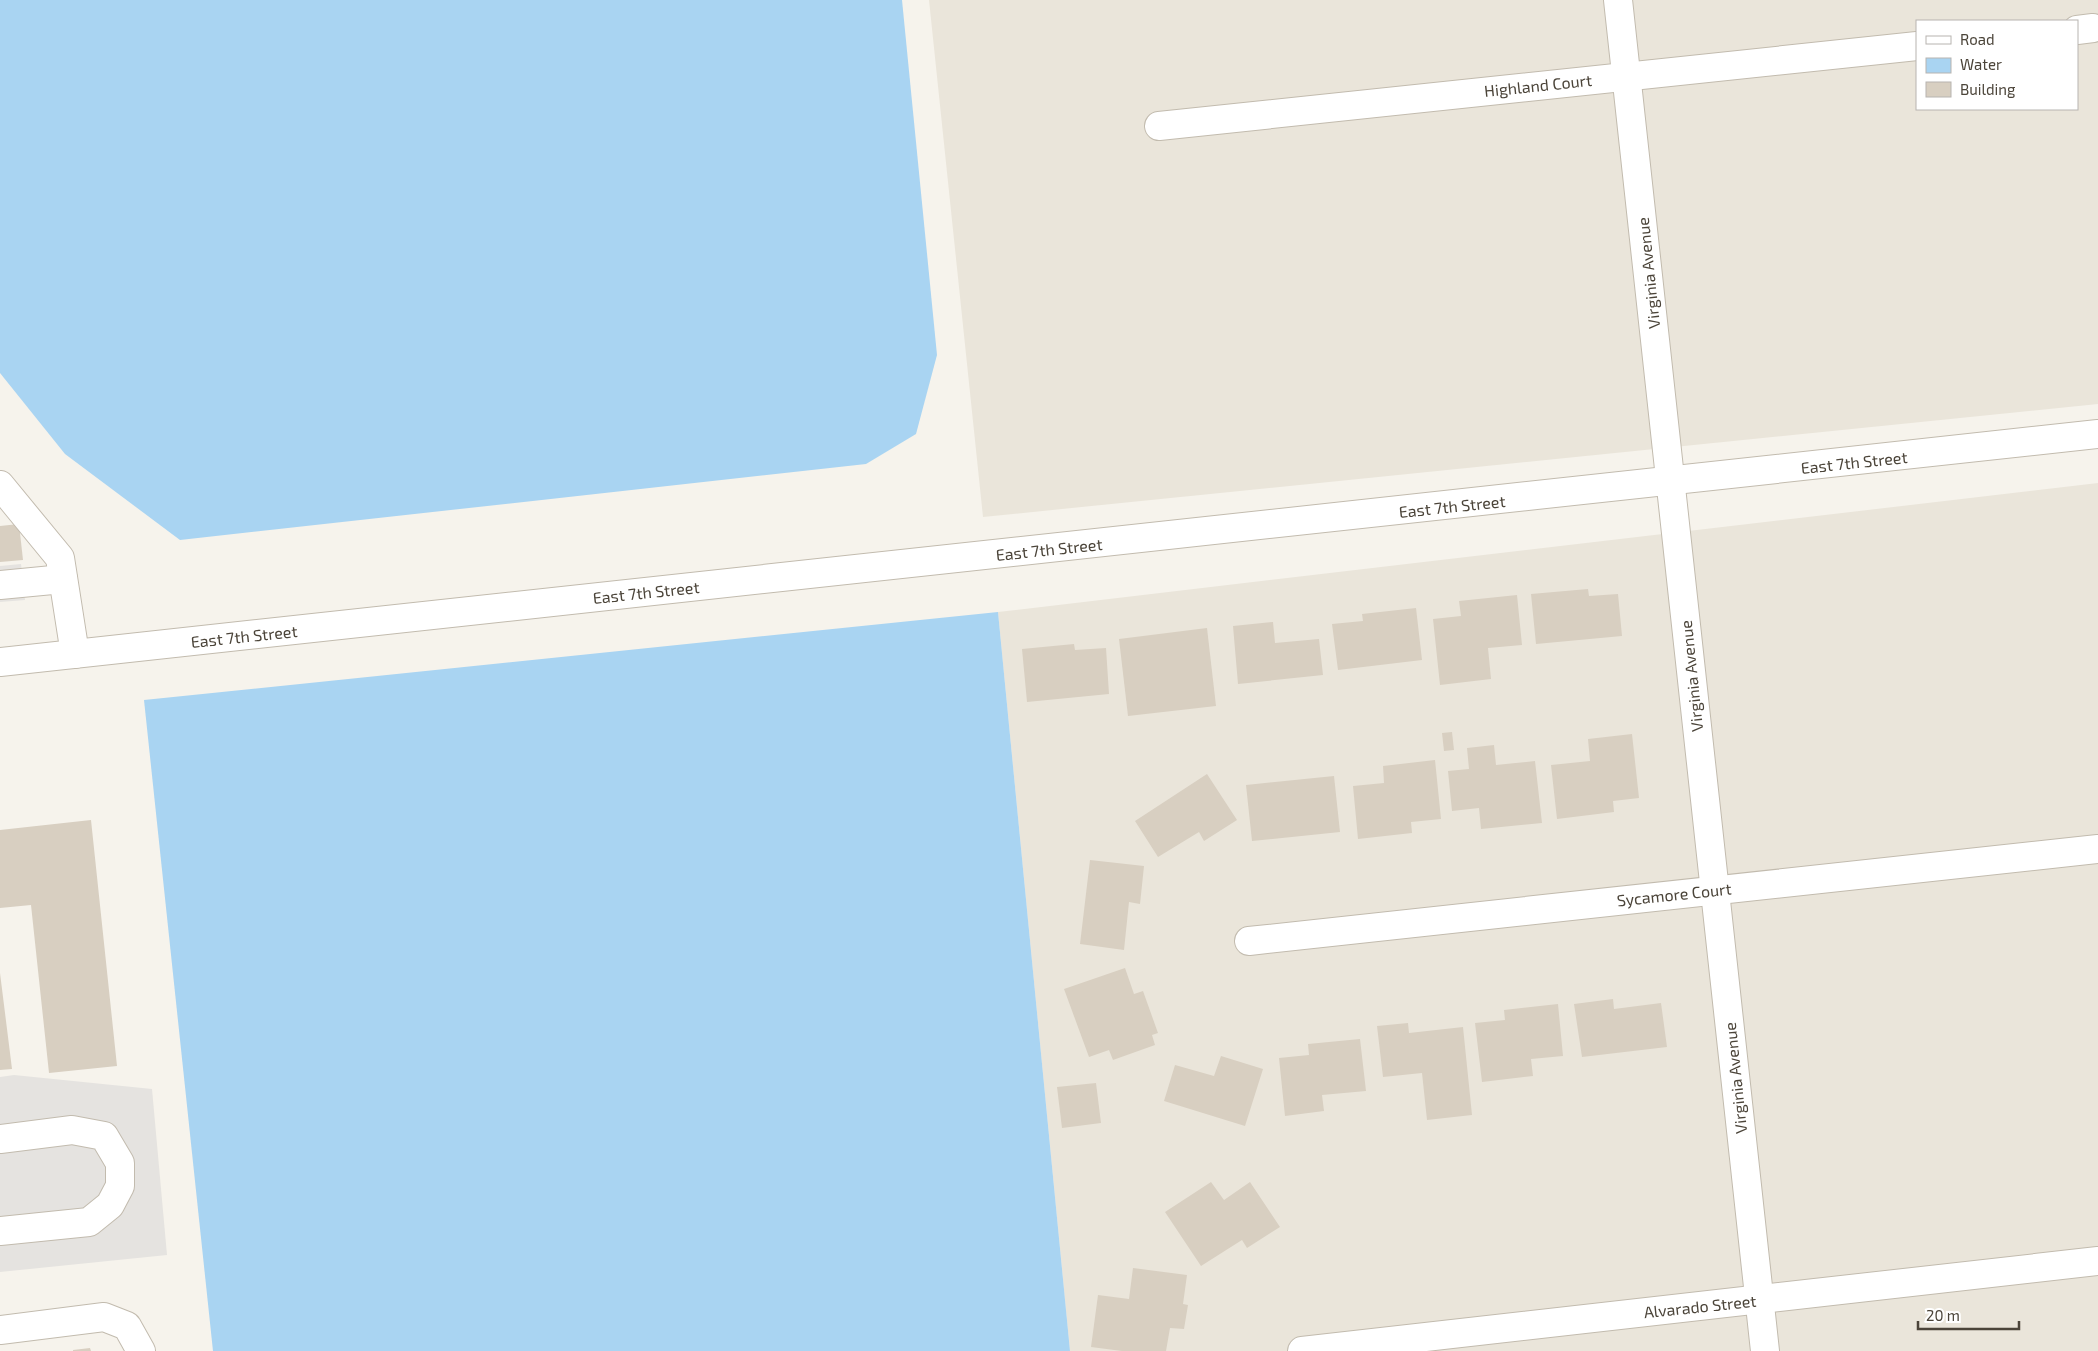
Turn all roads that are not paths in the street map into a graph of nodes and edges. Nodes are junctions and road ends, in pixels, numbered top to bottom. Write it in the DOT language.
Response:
graph roads {
  1 [pos="1618,0"];
  2 [pos="1916,46"];
  3 [pos="1627,76"];
  4 [pos="1159,126"];
  5 [pos="2098,434"];
  6 [pos="1670,482"];
  7 [pos="0,485"];
  8 [pos="63,579"];
  9 [pos="0,585"];
  10 [pos="75,654"];
  11 [pos="0,662"];
  12 [pos="2098,849"];
  13 [pos="1715,890"];
  14 [pos="1249,942"];
  15 [pos="0,1139"];
  16 [pos="0,1231"];
  17 [pos="2098,1261"];
  18 [pos="1759,1299"];
  19 [pos="0,1330"];
  20 [pos="1302,1350"];
  21 [pos="141,1351"];
  22 [pos="1765,1351"];
  1 -- 3 [label="street, Virginia Avenue"];
  2 -- 3 [label="street, Highland Court"];
  3 -- 4 [label="street, Highland Court"];
  3 -- 6 [label="street, Virginia Avenue"];
  5 -- 6 [label="street, East 7th Street"];
  6 -- 10 [label="street, East 7th Street"];
  6 -- 13 [label="street, Virginia Avenue"];
  7 -- 8 [label="street"];
  8 -- 9 [label="street"];
  8 -- 10 [label="street"];
  10 -- 11 [label="street, East 7th Street"];
  12 -- 13 [label="street, Sycamore Court"];
  13 -- 14 [label="street, Sycamore Court"];
  13 -- 18 [label="street, Virginia Avenue"];
  15 -- 16 [label="street"];
  17 -- 18 [label="street, Alvarado Street"];
  18 -- 20 [label="street, Alvarado Street"];
  18 -- 22 [label="street, Virginia Avenue"];
  19 -- 21 [label="street"];
}
